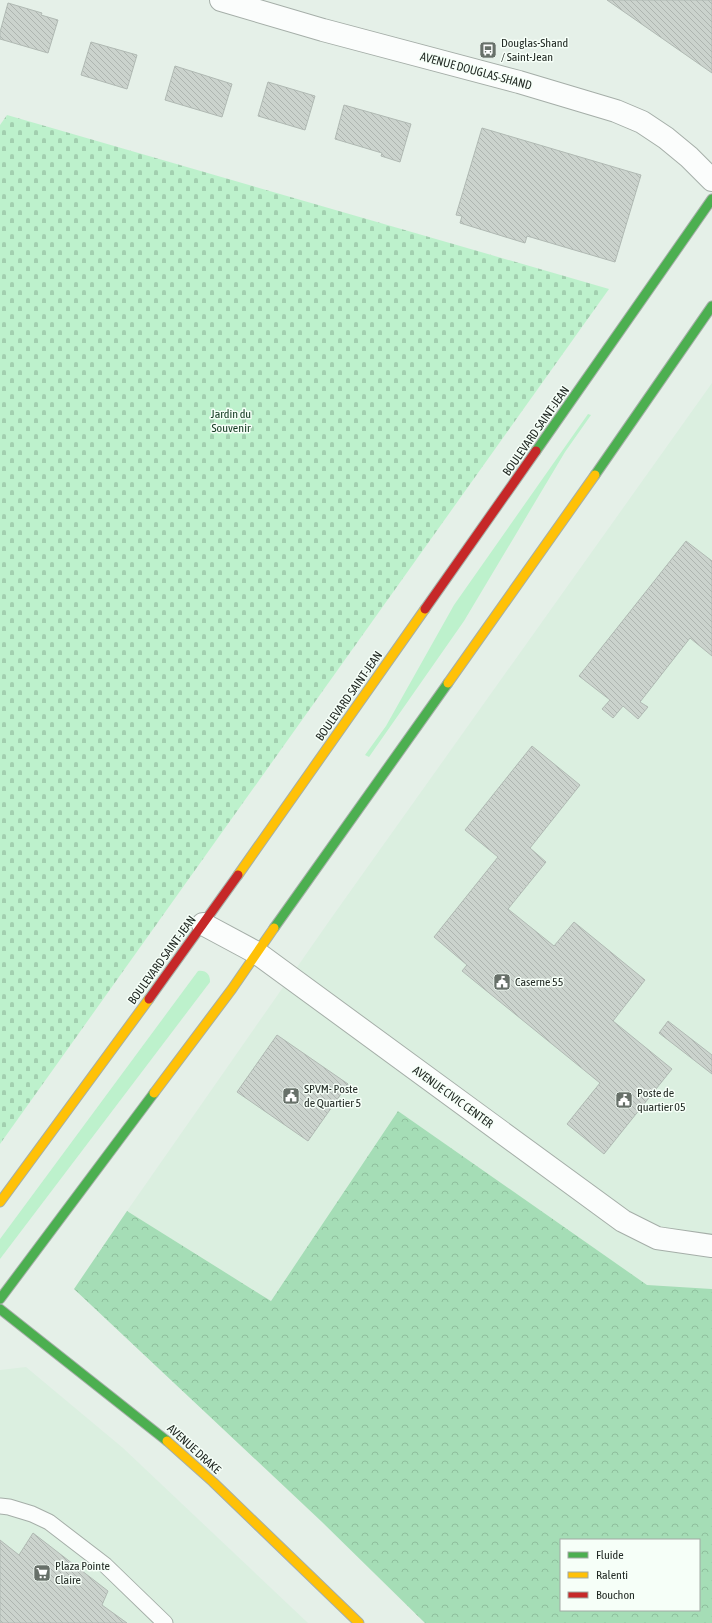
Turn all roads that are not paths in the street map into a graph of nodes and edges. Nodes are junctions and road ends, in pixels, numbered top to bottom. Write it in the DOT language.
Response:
graph roads {
  1 [pos="222,0"];
  2 [pos="259,5"];
  3 [pos="712,180"];
  4 [pos="712,199"];
  5 [pos="712,306"];
  6 [pos="203,924"];
  7 [pos="257,953"];
  8 [pos="0,1202"];
  9 [pos="712,1246"];
  10 [pos="0,1299"];
  11 [pos="0,1309"];
  12 [pos="0,1506"];
  13 [pos="165,1623"];
  14 [pos="360,1623"];
  1 -- 2 [label="street, AVENUE DOUGLAS-SHAND"];
  2 -- 3 [label="street, AVENUE DOUGLAS-SHAND"];
  4 -- 6 [label="main road, BOULEVARD SAINT-JEAN"];
  5 -- 7 [label="main road"];
  6 -- 7 [label="street, AVENUE CIVIC CENTER"];
  6 -- 8 [label="main road, BOULEVARD SAINT-JEAN"];
  7 -- 9 [label="street, AVENUE CIVIC CENTER"];
  7 -- 10 [label="main road"];
  11 -- 14 [label="main road, AVENUE DRAKE"];
  12 -- 13 [label="lane"];
}
